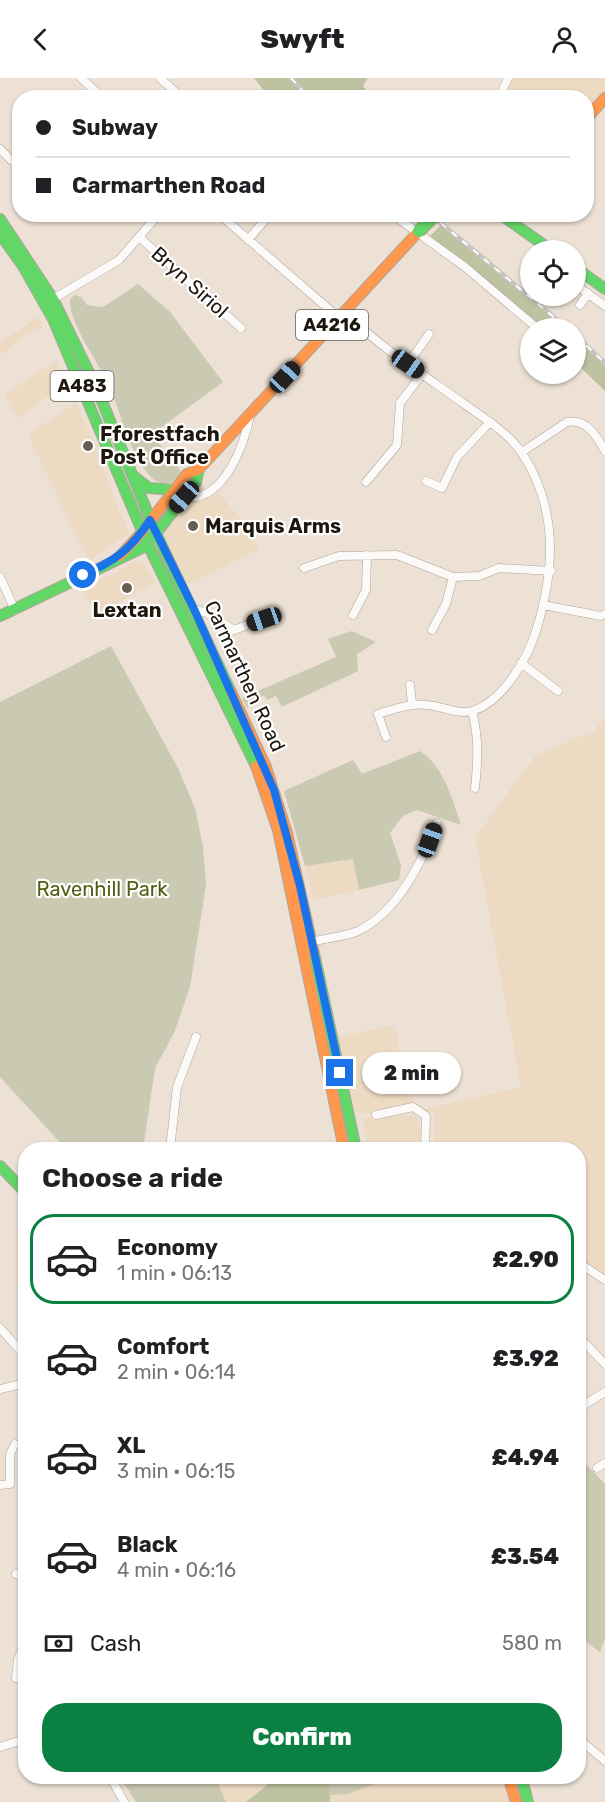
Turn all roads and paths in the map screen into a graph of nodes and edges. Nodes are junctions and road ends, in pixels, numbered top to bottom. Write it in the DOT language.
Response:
graph roads {
  1 [pos="81,78"];
  2 [pos="160,78"];
  3 [pos="94,90"];
  4 [pos="173,90"];
  5 [pos="605,98"];
  6 [pos="594,111"];
  7 [pos="0,149"];
  8 [pos="11,160"];
  9 [pos="0,219"];
  10 [pos="152,222"];
  11 [pos="228,222"];
  12 [pos="263,222"];
  13 [pos="403,222"];
  14 [pos="428,222"];
  15 [pos="511,222"];
  16 [pos="418,233"];
  17 [pos="0,234"];
  18 [pos="139,237"];
  19 [pos="248,240"];
  20 [pos="537,240"];
  21 [pos="586,275"];
  22 [pos="605,289"];
  23 [pos="588,293"];
  24 [pos="586,296"];
  25 [pos="53,299"];
  26 [pos="605,306"];
  27 [pos="342,315"];
  28 [pos="525,318"];
  29 [pos="241,328"];
  30 [pos="429,334"];
  31 [pos="408,364"];
  32 [pos="422,374"];
  33 [pos="250,414"];
  34 [pos="490,422"];
  35 [pos="605,451"];
  36 [pos="522,452"];
  37 [pos="130,472"];
  38 [pos="426,481"];
  39 [pos="366,482"];
  40 [pos="179,493"];
  41 [pos="150,520"];
  42 [pos="142,532"];
  43 [pos="156,533"];
  44 [pos="148,545"];
  45 [pos="367,555"];
  46 [pos="113,562"];
  47 [pos="304,568"];
  48 [pos="550,571"];
  49 [pos="0,577"];
  50 [pos="453,578"];
  51 [pos="543,605"];
  52 [pos="15,609"];
  53 [pos="194,609"];
  54 [pos="605,614"];
  55 [pos="353,615"];
  56 [pos="0,616"];
  57 [pos="264,619"];
  58 [pos="432,630"];
  59 [pos="520,663"];
  60 [pos="410,685"];
  61 [pos="558,691"];
  62 [pos="412,704"];
  63 [pos="472,711"];
  64 [pos="386,737"];
  65 [pos="475,788"];
  66 [pos="436,823"];
  67 [pos="312,942"];
  68 [pos="196,1037"];
  69 [pos="376,1115"];
  70 [pos="171,1142"];
  71 [pos="343,1142"];
  72 [pos="355,1142"];
  73 [pos="425,1142"];
  74 [pos="0,1166"];
  75 [pos="18,1185"];
  76 [pos="586,1268"];
  77 [pos="605,1280"];
  78 [pos="0,1328"];
  79 [pos="586,1344"];
  80 [pos="18,1348"];
  81 [pos="605,1364"];
  82 [pos="18,1385"];
  83 [pos="0,1389"];
  84 [pos="605,1392"];
  85 [pos="586,1404"];
  86 [pos="15,1444"];
  87 [pos="605,1463"];
  88 [pos="597,1468"];
  89 [pos="0,1485"];
  90 [pos="18,1659"];
  91 [pos="16,1678"];
  92 [pos="18,1741"];
  93 [pos="586,1745"];
  94 [pos="0,1747"];
  95 [pos="605,1761"];
  96 [pos="114,1784"];
  97 [pos="510,1784"];
  98 [pos="523,1784"];
  99 [pos="124,1802"];
  100 [pos="516,1802"];
  101 [pos="528,1802"];
  1 -- 3 [label="street"];
  2 -- 4 [label="street"];
  5 -- 6 [label="main road"];
  7 -- 8 [label="street"];
  9 -- 25 [label="main road, Carmarthen Road / A483"];
  10 -- 18 [label="street"];
  11 -- 19 [label="street"];
  12 -- 19 [label="street"];
  13 -- 16 [label="street"];
  14 -- 16 [label="main road, A4216, bridge"];
  15 -- 20 [label="main road"];
  16 -- 27 [label="main road, A4216"];
  16 -- 28 [label="street"];
  17 -- 42 [label="main road, Carmarthen Road / A483"];
  18 -- 25 [label="street"];
  18 -- 29 [label="street, Bryn Siriol"];
  19 -- 27 [label="street"];
  21 -- 22 [label="main road"];
  23 -- 24 [label="street"];
  23 -- 26 [label="street"];
  25 -- 37 [label="main road, Carmarthen Road / A483"];
  27 -- 31 [label="street"];
  27 -- 33 [label="main road, A4216"];
  30 -- 31 [label="street"];
  31 -- 32 [label="street"];
  32 -- 34 [label="street"];
  32 -- 39 [label="street"];
  33 -- 40 [label="main road, A4216"];
  33 -- 40 [label="street"];
  34 -- 36 [label="street"];
  34 -- 38 [label="street"];
  35 -- 36 [label="street"];
  36 -- 48 [label="street"];
  37 -- 40 [label="main road"];
  37 -- 41 [label="main road, Carmarthen Road / A483"];
  40 -- 41 [label="main road, A4216"];
  40 -- 43 [label="main road, A4216"];
  41 -- 42 [label="main road"];
  41 -- 43 [label="main road, Carmarthen Road / A483"];
  42 -- 44 [label="main road, Carmarthen Road / A483"];
  42 -- 46 [label="main road"];
  43 -- 44 [label="main road"];
  43 -- 53 [label="main road, Carmarthen Road / A483"];
  44 -- 46 [label="main road"];
  44 -- 71 [label="main road, Carmarthen Road / A483"];
  45 -- 47 [label="street"];
  45 -- 50 [label="street"];
  45 -- 55 [label="street"];
  46 -- 52 [label="main road"];
  48 -- 50 [label="street"];
  48 -- 51 [label="street"];
  49 -- 52 [label="street"];
  50 -- 58 [label="street"];
  51 -- 54 [label="street"];
  51 -- 59 [label="street"];
  52 -- 56 [label="main road"];
  53 -- 57 [label="street"];
  53 -- 67 [label="main road, Carmarthen Road / A483"];
  59 -- 61 [label="street"];
  59 -- 63 [label="street"];
  60 -- 62 [label="street"];
  62 -- 63 [label="street"];
  62 -- 64 [label="street"];
  63 -- 65 [label="street"];
  66 -- 67 [label="street"];
  67 -- 72 [label="main road, Carmarthen Road / A483"];
  68 -- 70 [label="street"];
  69 -- 73 [label="street"];
  74 -- 75 [label="main road"];
  76 -- 77 [label="street"];
  78 -- 80 [label="street"];
  79 -- 81 [label="street"];
  82 -- 83 [label="street"];
  84 -- 85 [label="street"];
  86 -- 89 [label="street"];
  87 -- 88 [label="street"];
  90 -- 91 [label="street"];
  92 -- 94 [label="street"];
  93 -- 95 [label="street"];
  96 -- 99 [label="street"];
  97 -- 100 [label="main road"];
  98 -- 101 [label="main road"];
}
